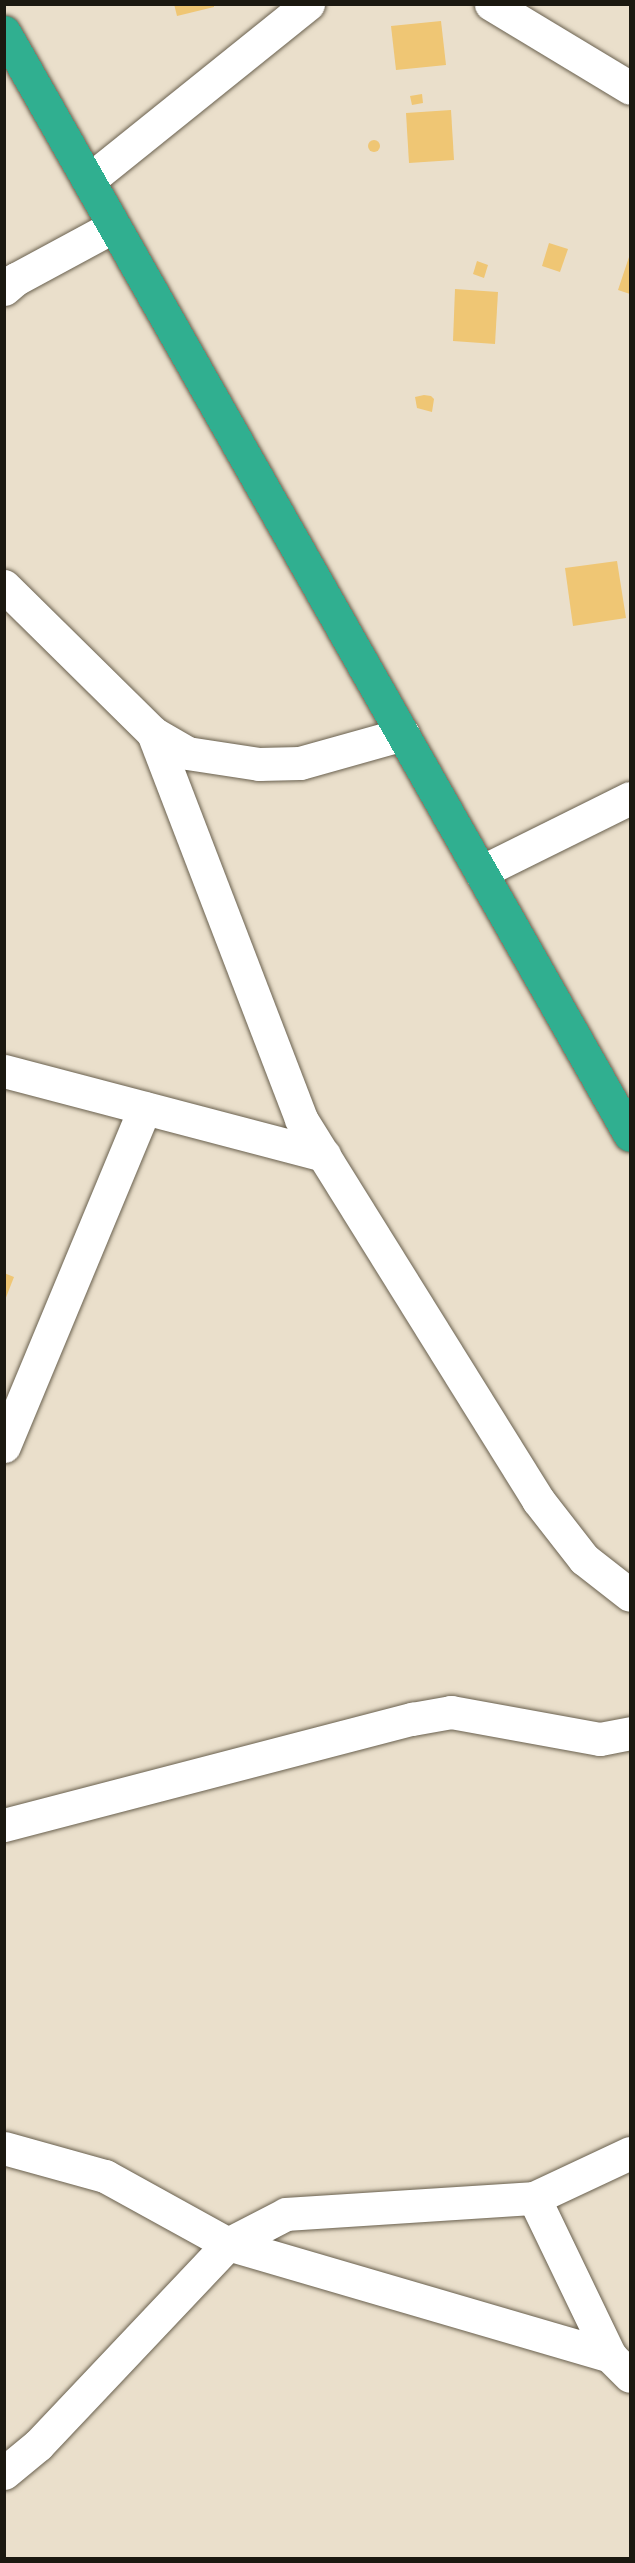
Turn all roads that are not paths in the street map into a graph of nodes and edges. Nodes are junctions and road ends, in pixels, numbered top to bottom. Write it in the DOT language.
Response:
graph roads {
  1 [pos="308,4"];
  2 [pos="491,4"];
  3 [pos="4,32"];
  4 [pos="630,88"];
  5 [pos="89,180"];
  6 [pos="114,226"];
  7 [pos="4,288"];
  8 [pos="4,586"];
  9 [pos="153,733"];
  10 [pos="403,734"];
  11 [pos="630,798"];
  12 [pos="482,872"];
  13 [pos="4,1071"];
  14 [pos="146,1108"];
  15 [pos="630,1135"];
  16 [pos="324,1155"];
  17 [pos="4,1446"];
  18 [pos="630,1595"];
  19 [pos="630,1733"];
  20 [pos="4,1826"];
  21 [pos="4,2148"];
  22 [pos="630,2153"];
  23 [pos="534,2198"];
  24 [pos="228,2244"];
  25 [pos="620,2366"];
  26 [pos="4,2473"];
  1 -- 5 [label="street"];
  2 -- 4 [label="street"];
  3 -- 5 [label="highway"];
  5 -- 6 [label="highway"];
  6 -- 7 [label="street"];
  6 -- 10 [label="highway"];
  8 -- 9 [label="street"];
  9 -- 10 [label="street"];
  9 -- 16 [label="street"];
  10 -- 12 [label="highway"];
  11 -- 12 [label="street"];
  12 -- 15 [label="highway"];
  13 -- 14 [label="street"];
  14 -- 16 [label="street"];
  14 -- 17 [label="street"];
  16 -- 18 [label="street"];
  19 -- 20 [label="street"];
  21 -- 24 [label="street"];
  22 -- 23 [label="street"];
  23 -- 24 [label="street"];
  23 -- 25 [label="street"];
  24 -- 25 [label="street"];
  24 -- 26 [label="street"];
}
